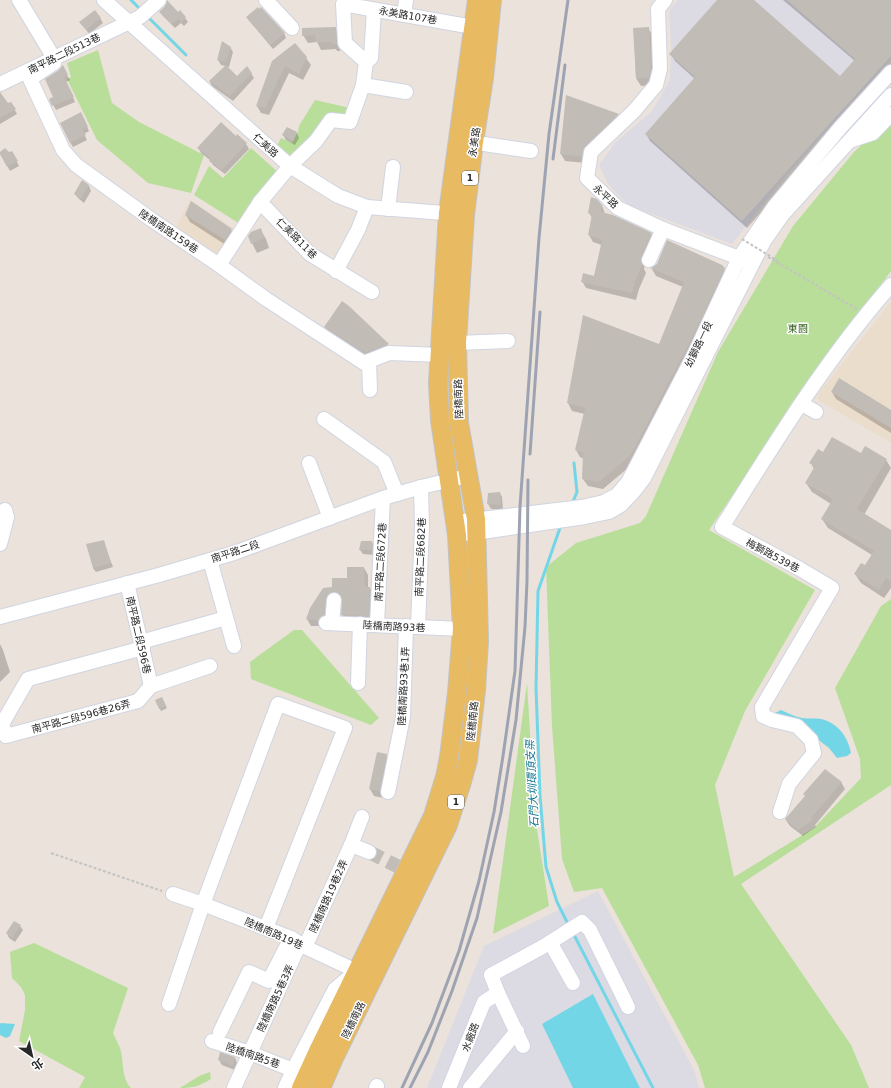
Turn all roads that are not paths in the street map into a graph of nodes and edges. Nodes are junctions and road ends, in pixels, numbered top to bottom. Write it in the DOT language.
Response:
graph roads {
  1 [pos="19,0"];
  2 [pos="104,0"];
  3 [pos="159,0"];
  4 [pos="266,0"];
  5 [pos="406,0"];
  6 [pos="477,0"];
  7 [pos="492,0"];
  8 [pos="665,0"];
  9 [pos="374,10"];
  10 [pos="404,15"];
  11 [pos="139,16"];
  12 [pos="473,27"];
  13 [pos="292,28"];
  14 [pos="54,58"];
  15 [pos="366,62"];
  16 [pos="891,72"];
  17 [pos="0,84"];
  18 [pos="363,86"];
  19 [pos="406,92"];
  20 [pos="891,95"];
  21 [pos="891,114"];
  22 [pos="466,141"];
  23 [pos="849,141"];
  24 [pos="531,152"];
  25 [pos="290,166"];
  26 [pos="393,167"];
  27 [pos="260,202"];
  28 [pos="367,207"];
  29 [pos="388,209"];
  30 [pos="457,214"];
  31 [pos="663,229"];
  32 [pos="739,258"];
  33 [pos="649,260"];
  34 [pos="752,264"];
  35 [pos="219,265"];
  36 [pos="336,271"];
  37 [pos="891,285"];
  38 [pos="372,292"];
  39 [pos="508,341"];
  40 [pos="451,352"];
  41 [pos="369,361"];
  42 [pos="370,390"];
  43 [pos="802,404"];
  44 [pos="816,412"];
  45 [pos="324,419"];
  46 [pos="309,463"];
  47 [pos="468,476"];
  48 [pos="449,480"];
  49 [pos="421,487"];
  50 [pos="398,494"];
  51 [pos="383,498"];
  52 [pos="5,510"];
  53 [pos="330,518"];
  54 [pos="476,526"];
  55 [pos="457,528"];
  56 [pos="0,544"];
  57 [pos="210,560"];
  58 [pos="127,583"];
  59 [pos="334,600"];
  60 [pos="0,617"];
  61 [pos="226,618"];
  62 [pos="360,624"];
  63 [pos="377,625"];
  64 [pos="412,627"];
  65 [pos="462,629"];
  66 [pos="142,645"];
  67 [pos="234,646"];
  68 [pos="210,666"];
  69 [pos="358,683"];
  70 [pos="151,686"];
  71 [pos="388,792"];
  72 [pos="780,812"];
  73 [pos="362,817"];
  74 [pos="351,845"];
  75 [pos="369,852"];
  76 [pos="173,894"];
  77 [pos="203,904"];
  78 [pos="266,928"];
  79 [pos="550,942"];
  80 [pos="299,943"];
  81 [pos="356,971"];
  82 [pos="372,979"];
  83 [pos="573,983"];
  84 [pos="498,993"];
  85 [pos="169,1004"];
  86 [pos="628,1007"];
  87 [pos="517,1031"];
  88 [pos="523,1046"];
  89 [pos="250,1053"];
  90 [pos="293,1070"];
  91 [pos="234,1088"];
  92 [pos="285,1088"];
  93 [pos="301,1088"];
  94 [pos="321,1088"];
  95 [pos="449,1088"];
  96 [pos="470,1088"];
  1 -- 14 [label="street"];
  2 -- 11 [label="street, 仁美路"];
  3 -- 11 [label="street, 南平路二段513巷"];
  4 -- 13 [label="street"];
  5 -- 10 [label="street"];
  6 -- 12 [label="main road, 永美路 / 1"];
  7 -- 22 [label="main road, 永美路 / 1"];
  8 -- 31 [label="street, 永平路"];
  9 -- 10 [label="street, 永美路107巷"];
  9 -- 15 [label="street"];
  9 -- 15 [label="street, 永美路107巷"];
  10 -- 12 [label="street, 永美路107巷"];
  11 -- 14 [label="street, 南平路二段513巷"];
  11 -- 25 [label="street, 仁美路"];
  12 -- 22 [label="main road, 永美路 / 1"];
  14 -- 17 [label="street, 南平路二段513巷"];
  14 -- 35 [label="street, 陸橋南路159巷"];
  15 -- 18 [label="street"];
  16 -- 32 [label="street, 幼獅路一段"];
  18 -- 19 [label="street"];
  18 -- 25 [label="street"];
  20 -- 23 [label="street, 幼獅路一段"];
  21 -- 23 [label="street"];
  22 -- 24 [label="street"];
  22 -- 30 [label="main road, 永美路 / 1"];
  23 -- 34 [label="street, 幼獅路一段"];
  25 -- 27 [label="street"];
  25 -- 28 [label="street, 仁美路"];
  26 -- 29 [label="street"];
  27 -- 35 [label="street"];
  27 -- 36 [label="street, 仁美路11巷"];
  28 -- 29 [label="street, 仁美路"];
  28 -- 36 [label="street"];
  29 -- 30 [label="street, 仁美路"];
  30 -- 40 [label="main road, 永美路 / 1"];
  31 -- 32 [label="street, 永平路"];
  31 -- 33 [label="street"];
  32 -- 34 [label="street, 永平路"];
  32 -- 54 [label="street, 幼獅路一段"];
  34 -- 54 [label="street, 幼獅路一段"];
  35 -- 41 [label="street, 陸橋南路159巷"];
  36 -- 38 [label="street, 仁美路11巷"];
  37 -- 43 [label="street, 梅獅路539巷"];
  39 -- 40 [label="street"];
  40 -- 41 [label="street"];
  40 -- 47 [label="main road, 陸橋南路 / 1"];
  40 -- 48 [label="main road, 陸橋南路 / 1"];
  41 -- 42 [label="street"];
  43 -- 44 [label="street"];
  43 -- 72 [label="street, 梅獅路539巷"];
  45 -- 50 [label="street"];
  46 -- 53 [label="street"];
  47 -- 48 [label="street, 南平路二段"];
  47 -- 54 [label="main road, 陸橋南路 / 1"];
  48 -- 49 [label="street, 南平路二段"];
  48 -- 55 [label="main road, 陸橋南路 / 1"];
  49 -- 50 [label="street, 南平路二段"];
  49 -- 64 [label="street, 南平路二段682巷"];
  50 -- 51 [label="street, 南平路二段"];
  51 -- 53 [label="street, 南平路二段"];
  51 -- 63 [label="street, 南平路二段672巷"];
  52 -- 56 [label="street"];
  53 -- 57 [label="street, 南平路二段"];
  54 -- 55 [label="street, 幼獅路一段"];
  54 -- 82 [label="main road, 陸橋南路 / 1"];
  55 -- 65 [label="main road, 陸橋南路 / 1"];
  57 -- 58 [label="street, 南平路二段"];
  57 -- 61 [label="street"];
  58 -- 60 [label="street, 南平路二段"];
  58 -- 66 [label="street, 南平路二段596巷"];
  59 -- 62 [label="street, 陸橋南路93巷"];
  61 -- 66 [label="street"];
  61 -- 67 [label="street"];
  62 -- 63 [label="street, 陸橋南路93巷"];
  62 -- 69 [label="street"];
  63 -- 64 [label="street, 陸橋南路93巷"];
  64 -- 65 [label="street, 陸橋南路93巷"];
  64 -- 71 [label="street, 陸橋南路93巷1弄"];
  65 -- 81 [label="main road, 陸橋南路 / 1"];
  66 -- 70 [label="street, 南平路二段596巷"];
  66 -- 70 [label="street, 南平路二段596巷26弄"];
  68 -- 70 [label="street"];
  73 -- 74 [label="street, 陸橋南路19巷2弄"];
  74 -- 75 [label="street"];
  74 -- 80 [label="street, 陸橋南路19巷2弄"];
  76 -- 77 [label="street, 陸橋南路19巷"];
  77 -- 78 [label="street, 陸橋南路19巷"];
  77 -- 78 [label="street"];
  77 -- 85 [label="street"];
  78 -- 80 [label="street, 陸橋南路19巷"];
  79 -- 83 [label="street"];
  79 -- 84 [label="street"];
  79 -- 86 [label="street"];
  80 -- 81 [label="street, 陸橋南路19巷"];
  80 -- 89 [label="street, 陸橋南路5巷3弄"];
  80 -- 89 [label="street, 陸橋南路5巷"];
  81 -- 82 [label="street, 陸橋南路19巷"];
  81 -- 90 [label="street, 陸橋南路"];
  81 -- 93 [label="main road, 陸橋南路 / 1"];
  82 -- 94 [label="main road, 陸橋南路 / 1"];
  84 -- 87 [label="street"];
  84 -- 95 [label="street, 水廠路"];
  87 -- 88 [label="street"];
  87 -- 96 [label="street"];
  89 -- 90 [label="street, 陸橋南路5巷"];
  89 -- 91 [label="street, 陸橋南路5巷3弄"];
  90 -- 92 [label="street, 陸橋南路"];
}
